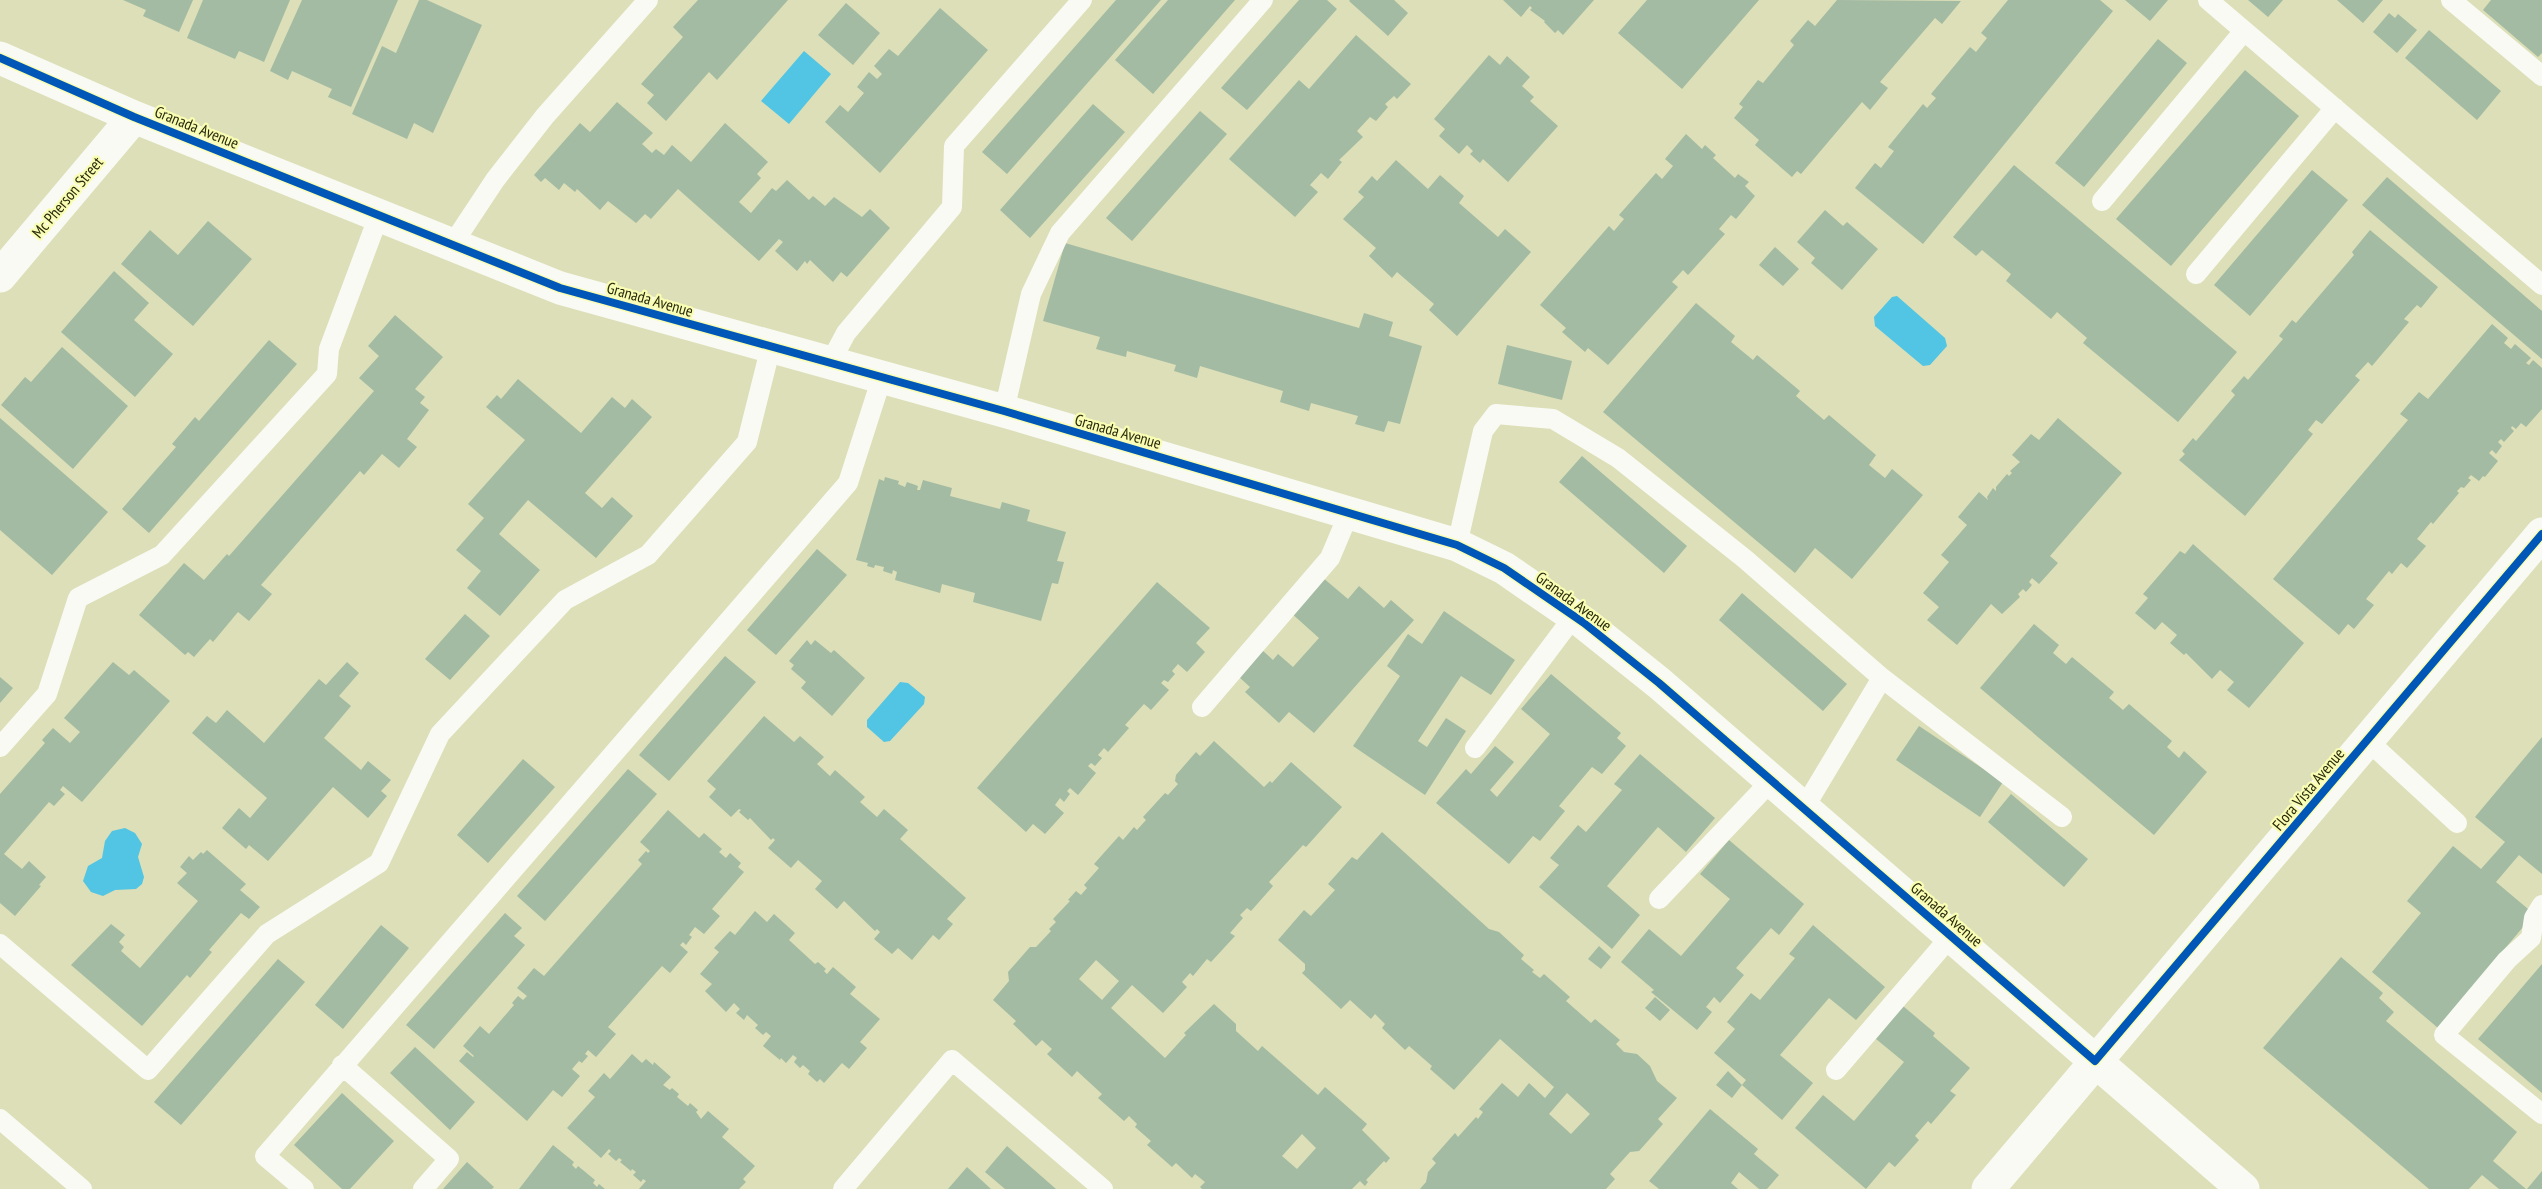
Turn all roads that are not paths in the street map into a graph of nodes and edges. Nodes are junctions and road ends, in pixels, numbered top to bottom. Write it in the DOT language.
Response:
graph roads {
  1 [pos="648,0"];
  2 [pos="1082,0"];
  3 [pos="1263,0"];
  4 [pos="2208,0"];
  5 [pos="2451,0"];
  6 [pos="2244,31"];
  7 [pos="0,58"];
  8 [pos="2542,76"];
  9 [pos="2335,108"];
  10 [pos="134,117"];
  11 [pos="2102,201"];
  12 [pos="379,215"];
  13 [pos="452,245"];
  14 [pos="2196,274"];
  15 [pos="0,276"];
  16 [pos="2542,285"];
  17 [pos="771,346"];
  18 [pos="830,363"];
  19 [pos="882,377"];
  20 [pos="1004,411"];
  21 [pos="1349,513"];
  22 [pos="2542,534"];
  23 [pos="1457,545"];
  24 [pos="1574,616"];
  25 [pos="1882,678"];
  26 [pos="1202,706"];
  27 [pos="2367,740"];
  28 [pos="0,747"];
  29 [pos="1475,748"];
  30 [pos="1772,780"];
  31 [pos="1804,808"];
  32 [pos="2062,817"];
  33 [pos="2457,823"];
  34 [pos="1659,899"];
  35 [pos="2542,905"];
  36 [pos="1951,936"];
  37 [pos="0,944"];
  38 [pos="2095,1061"];
  39 [pos="342,1065"];
  40 [pos="1836,1070"];
  41 [pos="2542,1114"];
  42 [pos="0,1119"];
  43 [pos="82,1189"];
  44 [pos="304,1189"];
  45 [pos="423,1189"];
  46 [pos="843,1189"];
  47 [pos="1103,1189"];
  48 [pos="1988,1189"];
  49 [pos="2243,1189"];
  1 -- 13 [label="lane"];
  2 -- 18 [label="lane"];
  3 -- 20 [label="lane"];
  4 -- 6 [label="lane"];
  5 -- 8 [label="lane"];
  6 -- 9 [label="lane"];
  6 -- 11 [label="lane"];
  7 -- 10 [label="street, Granada Avenue"];
  9 -- 14 [label="lane"];
  9 -- 16 [label="lane"];
  10 -- 12 [label="street, Granada Avenue"];
  10 -- 15 [label="street, Mc Pherson Street"];
  12 -- 13 [label="street, Granada Avenue"];
  12 -- 28 [label="lane"];
  13 -- 17 [label="street, Granada Avenue"];
  17 -- 18 [label="street, Granada Avenue"];
  17 -- 37 [label="lane"];
  18 -- 19 [label="street, Granada Avenue"];
  19 -- 20 [label="street, Granada Avenue"];
  19 -- 39 [label="lane"];
  20 -- 21 [label="street, Granada Avenue"];
  21 -- 23 [label="street, Granada Avenue"];
  21 -- 26 [label="lane"];
  22 -- 27 [label="street, Flora Vista Avenue"];
  23 -- 24 [label="street, Granada Avenue"];
  23 -- 25 [label="lane"];
  24 -- 29 [label="lane"];
  24 -- 30 [label="street, Granada Avenue"];
  25 -- 31 [label="lane"];
  25 -- 32 [label="lane"];
  27 -- 33 [label="lane"];
  27 -- 38 [label="street, Flora Vista Avenue"];
  30 -- 31 [label="street, Granada Avenue"];
  30 -- 34 [label="lane"];
  31 -- 36 [label="street, Granada Avenue"];
  35 -- 41 [label="lane"];
  36 -- 38 [label="street, Granada Avenue"];
  36 -- 40 [label="lane"];
  38 -- 48 [label="street, Flora Vista Avenue"];
  38 -- 49 [label="street, Granada Avenue"];
  39 -- 44 [label="lane"];
  39 -- 45 [label="lane"];
  42 -- 43 [label="lane"];
  46 -- 47 [label="lane"];
}
